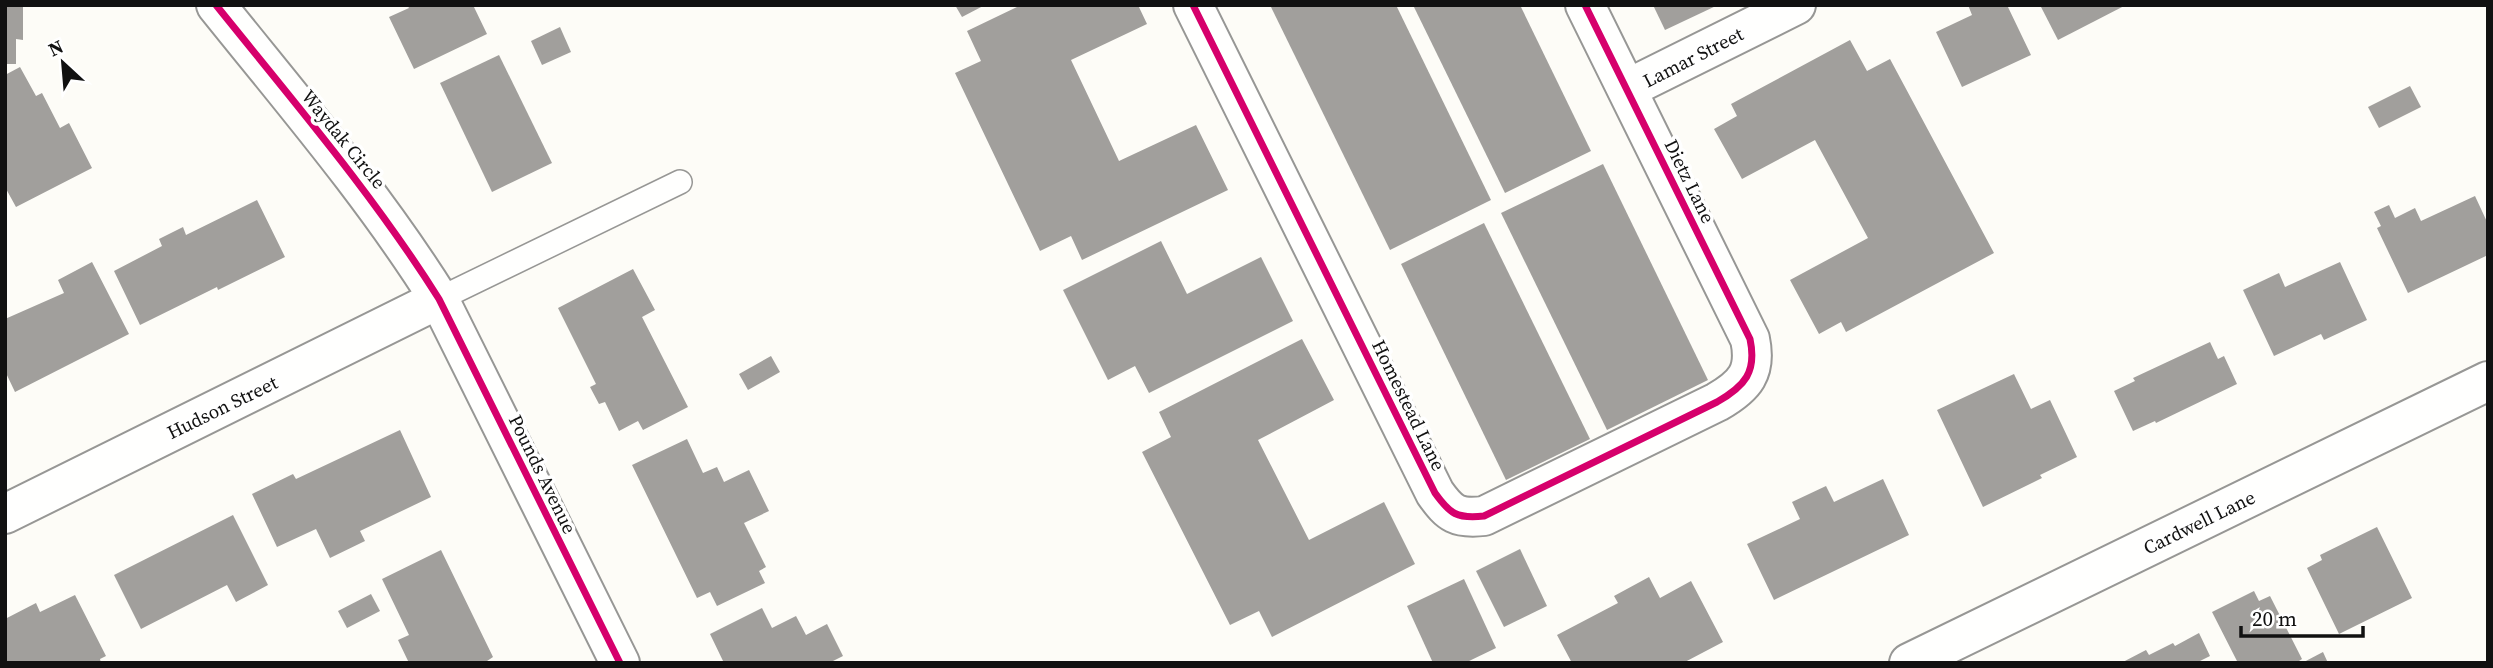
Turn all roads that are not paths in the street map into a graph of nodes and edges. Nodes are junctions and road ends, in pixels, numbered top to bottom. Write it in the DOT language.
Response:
graph roads {
  1 [pos="216,5"];
  2 [pos="1193,5"];
  3 [pos="1585,5"];
  4 [pos="1796,5"];
  5 [pos="1628,89"];
  6 [pos="680,182"];
  7 [pos="439,299"];
  8 [pos="1749,373"];
  9 [pos="2488,381"];
  10 [pos="5,514"];
  11 [pos="1915,662"];
  12 [pos="620,663"];
  1 -- 7 [label="street, Waydak Circle"];
  2 -- 8 [label="street, Homestead Lane"];
  3 -- 5 [label="street, Dietz Lane"];
  4 -- 5 [label="street, Lamar Street"];
  5 -- 8 [label="street, Dietz Lane"];
  6 -- 7 [label="lane"];
  7 -- 10 [label="street, Hudson Street"];
  7 -- 12 [label="street, Pounds Avenue"];
  9 -- 11 [label="street, Cardwell Lane"];
}
